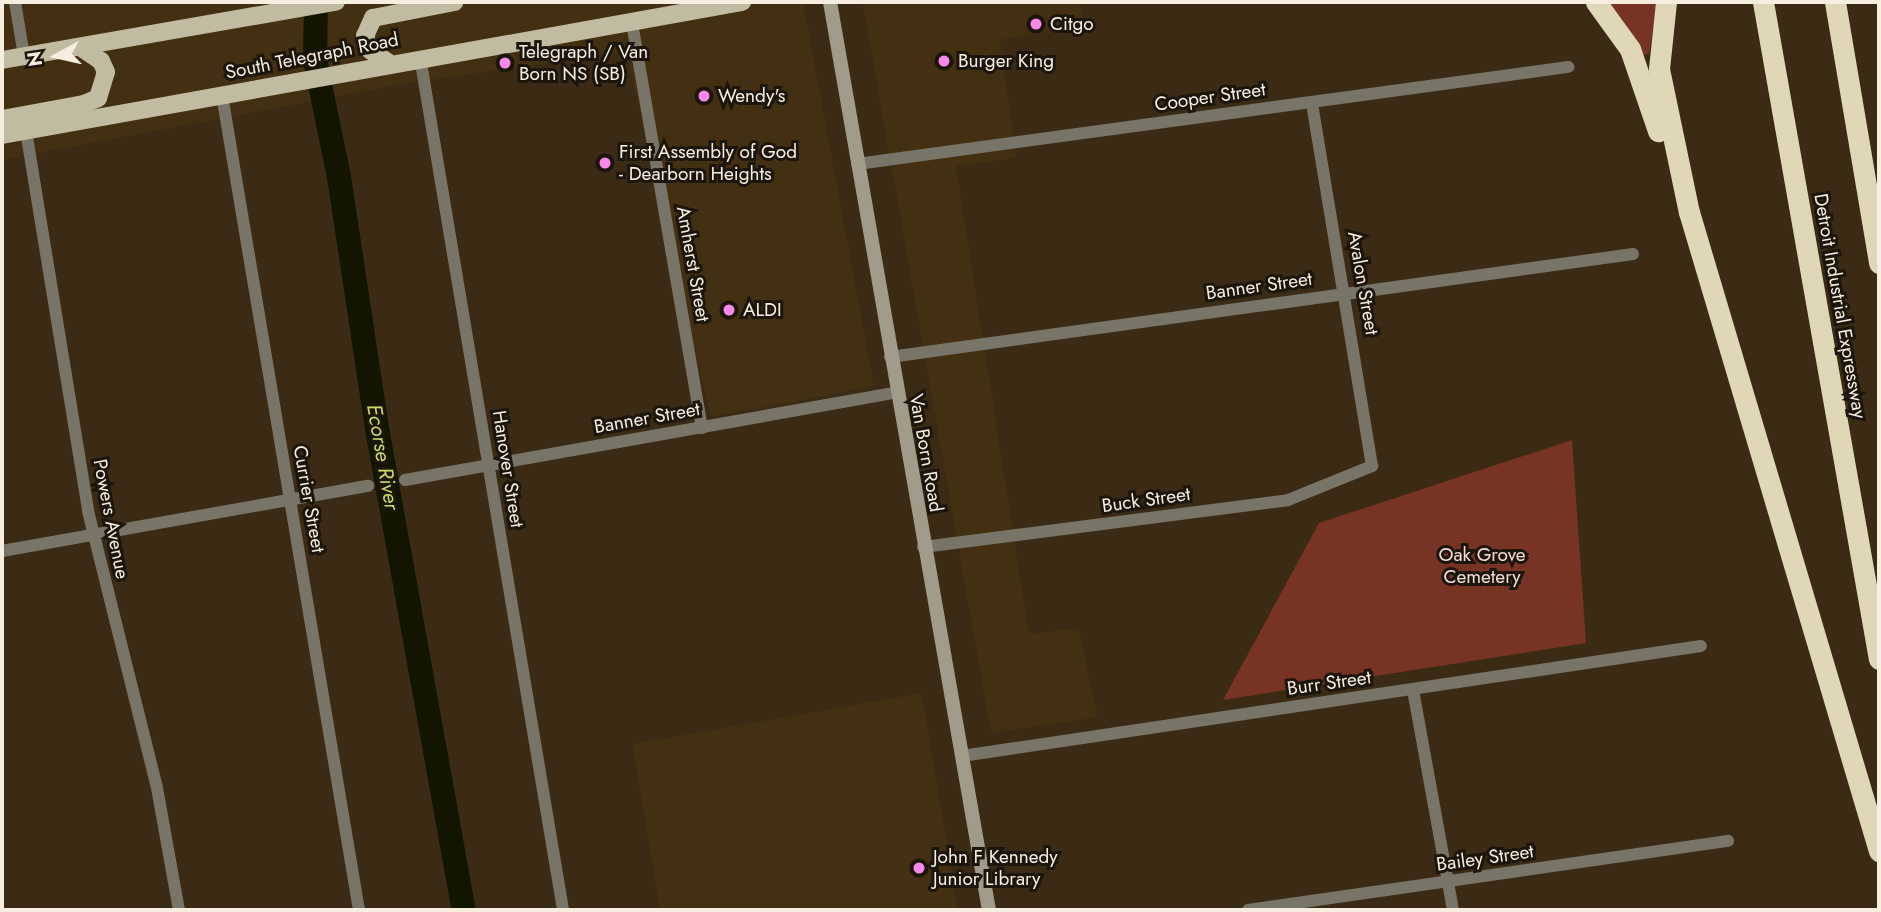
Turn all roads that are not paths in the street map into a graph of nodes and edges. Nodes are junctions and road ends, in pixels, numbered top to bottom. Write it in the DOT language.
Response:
graph roads {
  1 [pos="15,2"];
  2 [pos="333,2"];
  3 [pos="454,2"];
  4 [pos="653,2"];
  5 [pos="742,2"];
  6 [pos="830,2"];
  7 [pos="1596,2"];
  8 [pos="1666,2"];
  9 [pos="1763,2"];
  10 [pos="1835,2"];
  11 [pos="636,22"];
  12 [pos="80,47"];
  13 [pos="24,56"];
  14 [pos="420,58"];
  15 [pos="2,60"];
  16 [pos="389,63"];
  17 [pos="1568,67"];
  18 [pos="222,95"];
  19 [pos="1312,102"];
  20 [pos="2,119"];
  21 [pos="26,131"];
  22 [pos="2,135"];
  23 [pos="857,164"];
  24 [pos="1689,212"];
  25 [pos="1633,254"];
  26 [pos="1879,263"];
  27 [pos="1346,294"];
  28 [pos="890,357"];
  29 [pos="895,393"];
  30 [pos="702,428"];
  31 [pos="488,464"];
  32 [pos="1370,469"];
  33 [pos="405,480"];
  34 [pos="368,486"];
  35 [pos="288,500"];
  36 [pos="93,536"];
  37 [pos="923,547"];
  38 [pos="2,551"];
  39 [pos="1701,646"];
  40 [pos="1879,659"];
  41 [pos="1413,690"];
  42 [pos="962,756"];
  43 [pos="1728,841"];
  44 [pos="1879,851"];
  45 [pos="1448,883"];
  46 [pos="179,910"];
  47 [pos="359,910"];
  48 [pos="563,910"];
  49 [pos="989,910"];
  50 [pos="1248,910"];
  51 [pos="1453,910"];
  1 -- 13 [label="street"];
  2 -- 12 [label="main road"];
  3 -- 16 [label="main road"];
  4 -- 11 [label="main road"];
  5 -- 11 [label="main road, South Telegraph Road"];
  6 -- 23 [label="main road, Van Born Road"];
  7 -- 24 [label="highway"];
  8 -- 24 [label="highway"];
  9 -- 40 [label="highway, Detroit Industrial Expressway"];
  10 -- 26 [label="highway"];
  11 -- 14 [label="main road, South Telegraph Road"];
  11 -- 30 [label="street, Amherst Street"];
  12 -- 13 [label="main road"];
  12 -- 20 [label="main road"];
  13 -- 15 [label="main road"];
  14 -- 16 [label="main road, South Telegraph Road"];
  14 -- 31 [label="street, Hanover Street"];
  16 -- 18 [label="main road, South Telegraph Road"];
  17 -- 19 [label="street, Cooper Street"];
  18 -- 21 [label="main road, South Telegraph Road"];
  18 -- 35 [label="street, Currier Street"];
  19 -- 23 [label="street, Cooper Street"];
  19 -- 27 [label="street, Avalon Street"];
  21 -- 22 [label="main road, South Telegraph Road"];
  21 -- 36 [label="street, Powers Avenue"];
  23 -- 28 [label="main road, Van Born Road"];
  24 -- 44 [label="highway"];
  25 -- 27 [label="street, Banner Street"];
  27 -- 28 [label="street, Banner Street"];
  27 -- 32 [label="street, Avalon Street"];
  28 -- 29 [label="main road, Van Born Road"];
  29 -- 30 [label="street, Banner Street"];
  29 -- 37 [label="main road, Van Born Road"];
  30 -- 31 [label="street, Banner Street"];
  31 -- 33 [label="street, Banner Street"];
  31 -- 48 [label="street, Hanover Street"];
  32 -- 37 [label="street, Buck Street"];
  34 -- 35 [label="street"];
  35 -- 36 [label="street"];
  35 -- 47 [label="street, Currier Street"];
  36 -- 38 [label="street"];
  36 -- 46 [label="street, Powers Avenue"];
  37 -- 42 [label="main road, Van Born Road"];
  39 -- 41 [label="street, Burr Street"];
  41 -- 42 [label="street, Burr Street"];
  41 -- 45 [label="street"];
  42 -- 49 [label="main road, Van Born Road"];
  43 -- 45 [label="street, Bailey Street"];
  45 -- 50 [label="street, Bailey Street"];
  45 -- 51 [label="street"];
}
